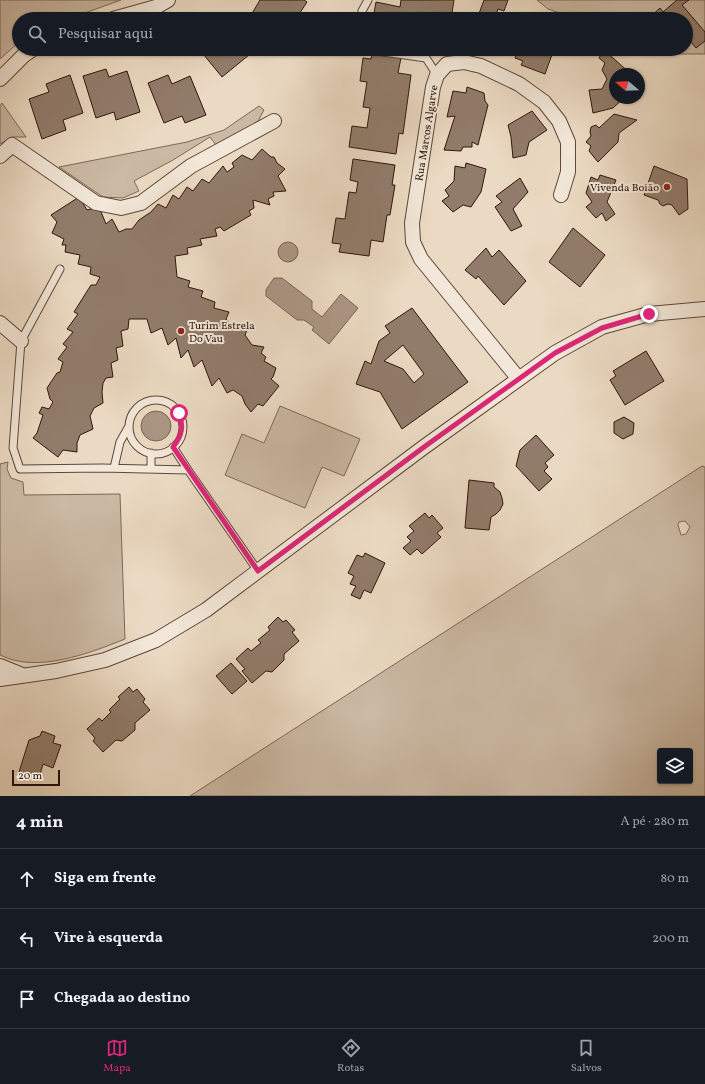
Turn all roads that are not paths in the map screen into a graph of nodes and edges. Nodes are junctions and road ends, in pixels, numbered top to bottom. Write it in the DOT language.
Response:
graph roads {
  1 [pos="168,0"];
  2 [pos="368,0"];
  3 [pos="138,12"];
  4 [pos="362,12"];
  5 [pos="23,56"];
  6 [pos="412,56"];
  7 [pos="437,75"];
  8 [pos="0,79"];
  9 [pos="274,121"];
  10 [pos="0,156"];
  11 [pos="561,195"];
  12 [pos="60,269"];
  13 [pos="705,309"];
  14 [pos="0,323"];
  15 [pos="21,341"];
  16 [pos="518,378"];
  17 [pos="129,426"];
  18 [pos="173,447"];
  19 [pos="151,453"];
  20 [pos="114,468"];
  21 [pos="151,469"];
  22 [pos="188,470"];
  23 [pos="258,571"];
  24 [pos="0,666"];
  25 [pos="22,675"];
  26 [pos="0,679"];
  1 -- 3 [label="street"];
  2 -- 4 [label="lane"];
  5 -- 8 [label="street"];
  6 -- 7 [label="lane"];
  7 -- 11 [label="street, Rua Marcos Algarve"];
  7 -- 16 [label="street, Rua Marcos Algarve"];
  9 -- 10 [label="street"];
  12 -- 15 [label="lane"];
  13 -- 16 [label="street"];
  14 -- 15 [label="street"];
  15 -- 20 [label="lane"];
  16 -- 23 [label="street"];
  17 -- 18 [label="lane"];
  17 -- 19 [label="lane"];
  17 -- 20 [label="lane"];
  18 -- 19 [label="lane"];
  18 -- 22 [label="lane"];
  19 -- 21 [label="lane"];
  20 -- 21 [label="lane"];
  21 -- 22 [label="lane"];
  22 -- 23 [label="lane"];
  23 -- 25 [label="street"];
  24 -- 25 [label="street"];
  25 -- 26 [label="street"];
}
